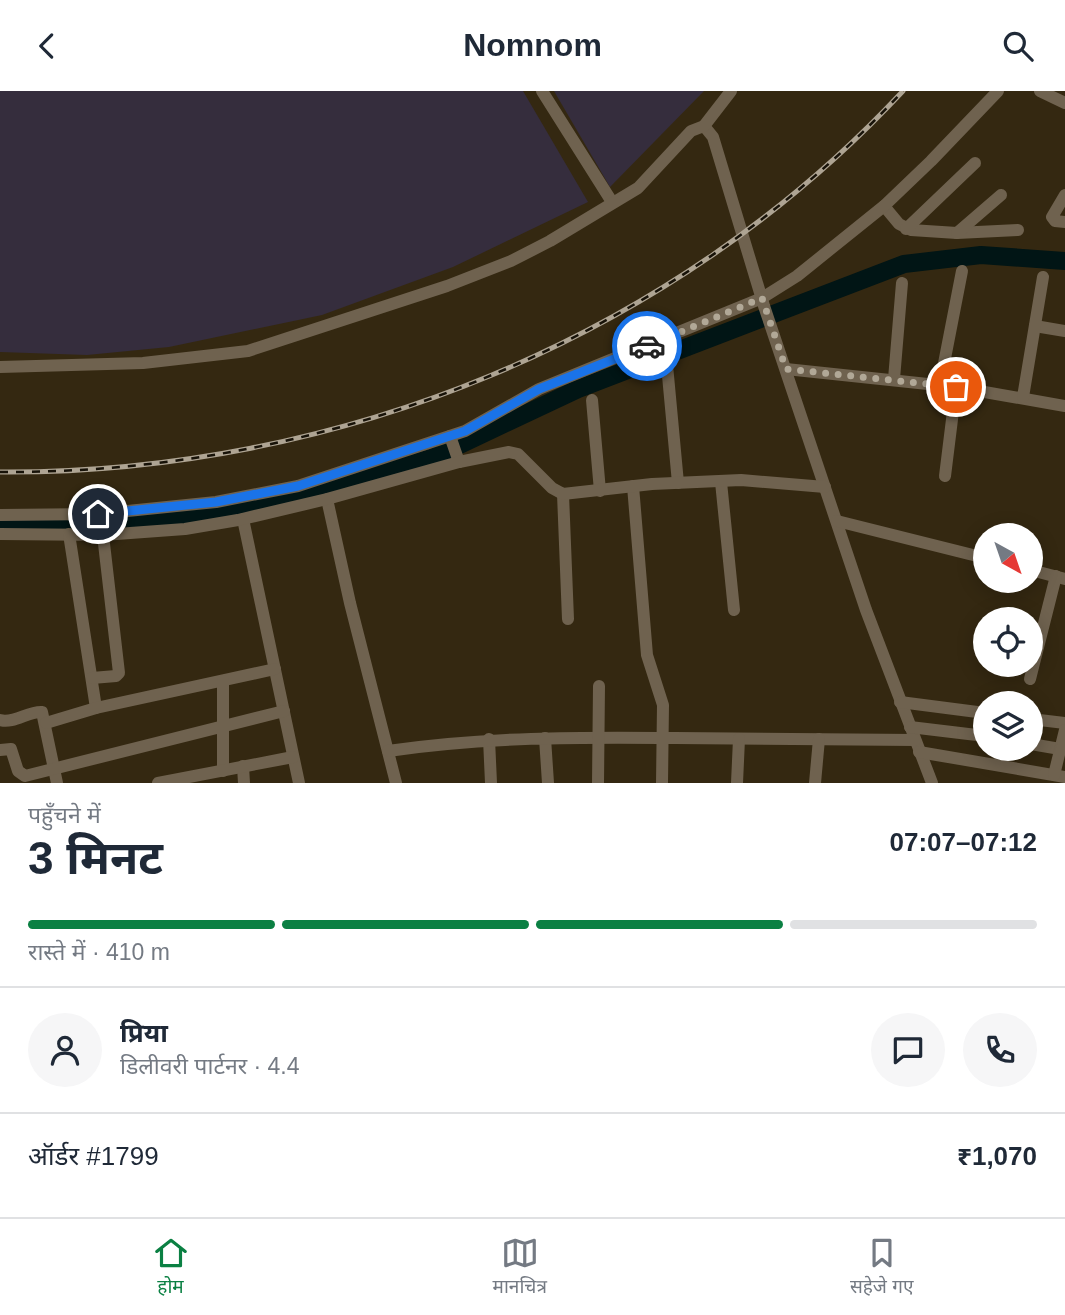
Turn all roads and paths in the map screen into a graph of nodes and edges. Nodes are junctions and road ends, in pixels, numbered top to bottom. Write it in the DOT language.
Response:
graph roads {
  1 [pos="542,91"];
  2 [pos="731,91"];
  3 [pos="998,91"];
  4 [pos="1040,91"];
  5 [pos="1065,103"];
  6 [pos="704,126"];
  7 [pos="975,163"];
  8 [pos="1001,195"];
  9 [pos="1065,195"];
  10 [pos="612,202"];
  11 [pos="884,206"];
  12 [pos="1065,222"];
  13 [pos="906,229"];
  14 [pos="1018,230"];
  15 [pos="957,233"];
  16 [pos="962,271"];
  17 [pos="1043,277"];
  18 [pos="902,283"];
  19 [pos="763,302"];
  20 [pos="1035,326"];
  21 [pos="1065,331"];
  22 [pos="667,365"];
  23 [pos="0,367"];
  24 [pos="786,369"];
  25 [pos="894,379"];
  26 [pos="940,384"];
  27 [pos="956,387"];
  28 [pos="1023,397"];
  29 [pos="592,400"];
  30 [pos="1065,406"];
  31 [pos="450,436"];
  32 [pos="376,461"];
  33 [pos="458,462"];
  34 [pos="945,476"];
  35 [pos="721,482"];
  36 [pos="678,483"];
  37 [pos="382,484"];
  38 [pos="633,486"];
  39 [pos="825,487"];
  40 [pos="600,491"];
  41 [pos="262,493"];
  42 [pos="563,494"];
  43 [pos="327,499"];
  44 [pos="268,513"];
  45 [pos="0,515"];
  46 [pos="243,519"];
  47 [pos="837,521"];
  48 [pos="0,534"];
  49 [pos="69,534"];
  50 [pos="103,535"];
  51 [pos="973,555"];
  52 [pos="1043,573"];
  53 [pos="1060,578"];
  54 [pos="734,610"];
  55 [pos="568,619"];
  56 [pos="275,669"];
  57 [pos="92,678"];
  58 [pos="1030,679"];
  59 [pos="223,681"];
  60 [pos="599,686"];
  61 [pos="901,702"];
  62 [pos="96,708"];
  63 [pos="284,711"];
  64 [pos="973,711"];
  65 [pos="0,720"];
  66 [pos="1043,720"];
  67 [pos="46,723"];
  68 [pos="1065,723"];
  69 [pos="222,727"];
  70 [pos="910,727"];
  71 [pos="973,735"];
  72 [pos="598,737"];
  73 [pos="545,738"];
  74 [pos="661,738"];
  75 [pos="489,739"];
  76 [pos="739,739"];
  77 [pos="818,740"];
  78 [pos="1063,740"];
  79 [pos="1043,742"];
  80 [pos="917,746"];
  81 [pos="0,750"];
  82 [pos="388,751"];
  83 [pos="293,757"];
  84 [pos="243,767"];
  85 [pos="53,769"];
  86 [pos="223,771"];
  87 [pos="1060,776"];
  88 [pos="172,782"];
  89 [pos="57,783"];
  90 [pos="158,783"];
  91 [pos="244,783"];
  92 [pos="299,783"];
  93 [pos="396,783"];
  94 [pos="491,783"];
  95 [pos="548,783"];
  96 [pos="598,783"];
  97 [pos="662,783"];
  98 [pos="737,783"];
  99 [pos="815,783"];
  100 [pos="932,783"];
  1 -- 10 [label="street"];
  2 -- 6 [label="street"];
  3 -- 11 [label="street"];
  4 -- 5 [label="street"];
  6 -- 10 [label="street"];
  6 -- 19 [label="street"];
  7 -- 13 [label="street"];
  8 -- 15 [label="street"];
  9 -- 12 [label="street"];
  10 -- 23 [label="street"];
  11 -- 13 [label="street"];
  11 -- 19 [label="street"];
  13 -- 15 [label="street"];
  14 -- 15 [label="street"];
  16 -- 26 [label="street"];
  17 -- 20 [label="street"];
  18 -- 25 [label="street"];
  19 -- 24 [label="street"];
  19 -- 31 [label="street"];
  20 -- 21 [label="street"];
  20 -- 28 [label="street"];
  22 -- 36 [label="street"];
  24 -- 25 [label="street"];
  24 -- 39 [label="street"];
  25 -- 26 [label="street"];
  26 -- 27 [label="street"];
  27 -- 28 [label="street"];
  27 -- 34 [label="street"];
  28 -- 30 [label="street"];
  29 -- 40 [label="street"];
  31 -- 32 [label="street"];
  31 -- 33 [label="street"];
  32 -- 37 [label="street"];
  32 -- 41 [label="street"];
  33 -- 37 [label="street"];
  33 -- 42 [label="street"];
  35 -- 36 [label="street"];
  35 -- 39 [label="street"];
  35 -- 54 [label="street"];
  36 -- 38 [label="street"];
  37 -- 43 [label="street"];
  38 -- 40 [label="street"];
  38 -- 74 [label="street"];
  39 -- 47 [label="street"];
  40 -- 42 [label="street"];
  41 -- 44 [label="street"];
  41 -- 45 [label="street"];
  42 -- 55 [label="street"];
  43 -- 44 [label="street"];
  43 -- 82 [label="street"];
  44 -- 46 [label="street"];
  46 -- 50 [label="street"];
  46 -- 56 [label="street"];
  47 -- 51 [label="street"];
  47 -- 61 [label="street"];
  48 -- 49 [label="street"];
  49 -- 50 [label="street"];
  49 -- 57 [label="street"];
  50 -- 57 [label="street"];
  52 -- 53 [label="street"];
  53 -- 58 [label="street"];
  56 -- 59 [label="street"];
  56 -- 63 [label="street"];
  57 -- 62 [label="street"];
  59 -- 62 [label="street"];
  59 -- 69 [label="street"];
  60 -- 72 [label="street"];
  61 -- 64 [label="street"];
  61 -- 70 [label="street"];
  62 -- 67 [label="street"];
  63 -- 69 [label="street"];
  63 -- 83 [label="street"];
  65 -- 67 [label="street"];
  66 -- 68 [label="street"];
  67 -- 85 [label="street"];
  69 -- 85 [label="street"];
  69 -- 86 [label="street"];
  70 -- 71 [label="street"];
  70 -- 80 [label="street"];
  72 -- 73 [label="street"];
  72 -- 74 [label="street"];
  72 -- 96 [label="street"];
  73 -- 75 [label="street"];
  73 -- 95 [label="street"];
  74 -- 76 [label="street"];
  74 -- 97 [label="street"];
  75 -- 82 [label="street"];
  75 -- 94 [label="street"];
  76 -- 77 [label="street"];
  76 -- 98 [label="street"];
  77 -- 80 [label="street"];
  77 -- 99 [label="street"];
  78 -- 79 [label="street"];
  78 -- 87 [label="street"];
  80 -- 87 [label="street"];
  80 -- 100 [label="street"];
  81 -- 85 [label="street"];
  82 -- 93 [label="street"];
  83 -- 84 [label="street"];
  83 -- 92 [label="street"];
  84 -- 86 [label="street"];
  84 -- 91 [label="street"];
  85 -- 89 [label="street"];
  86 -- 88 [label="street"];
  88 -- 90 [label="street"];
}
